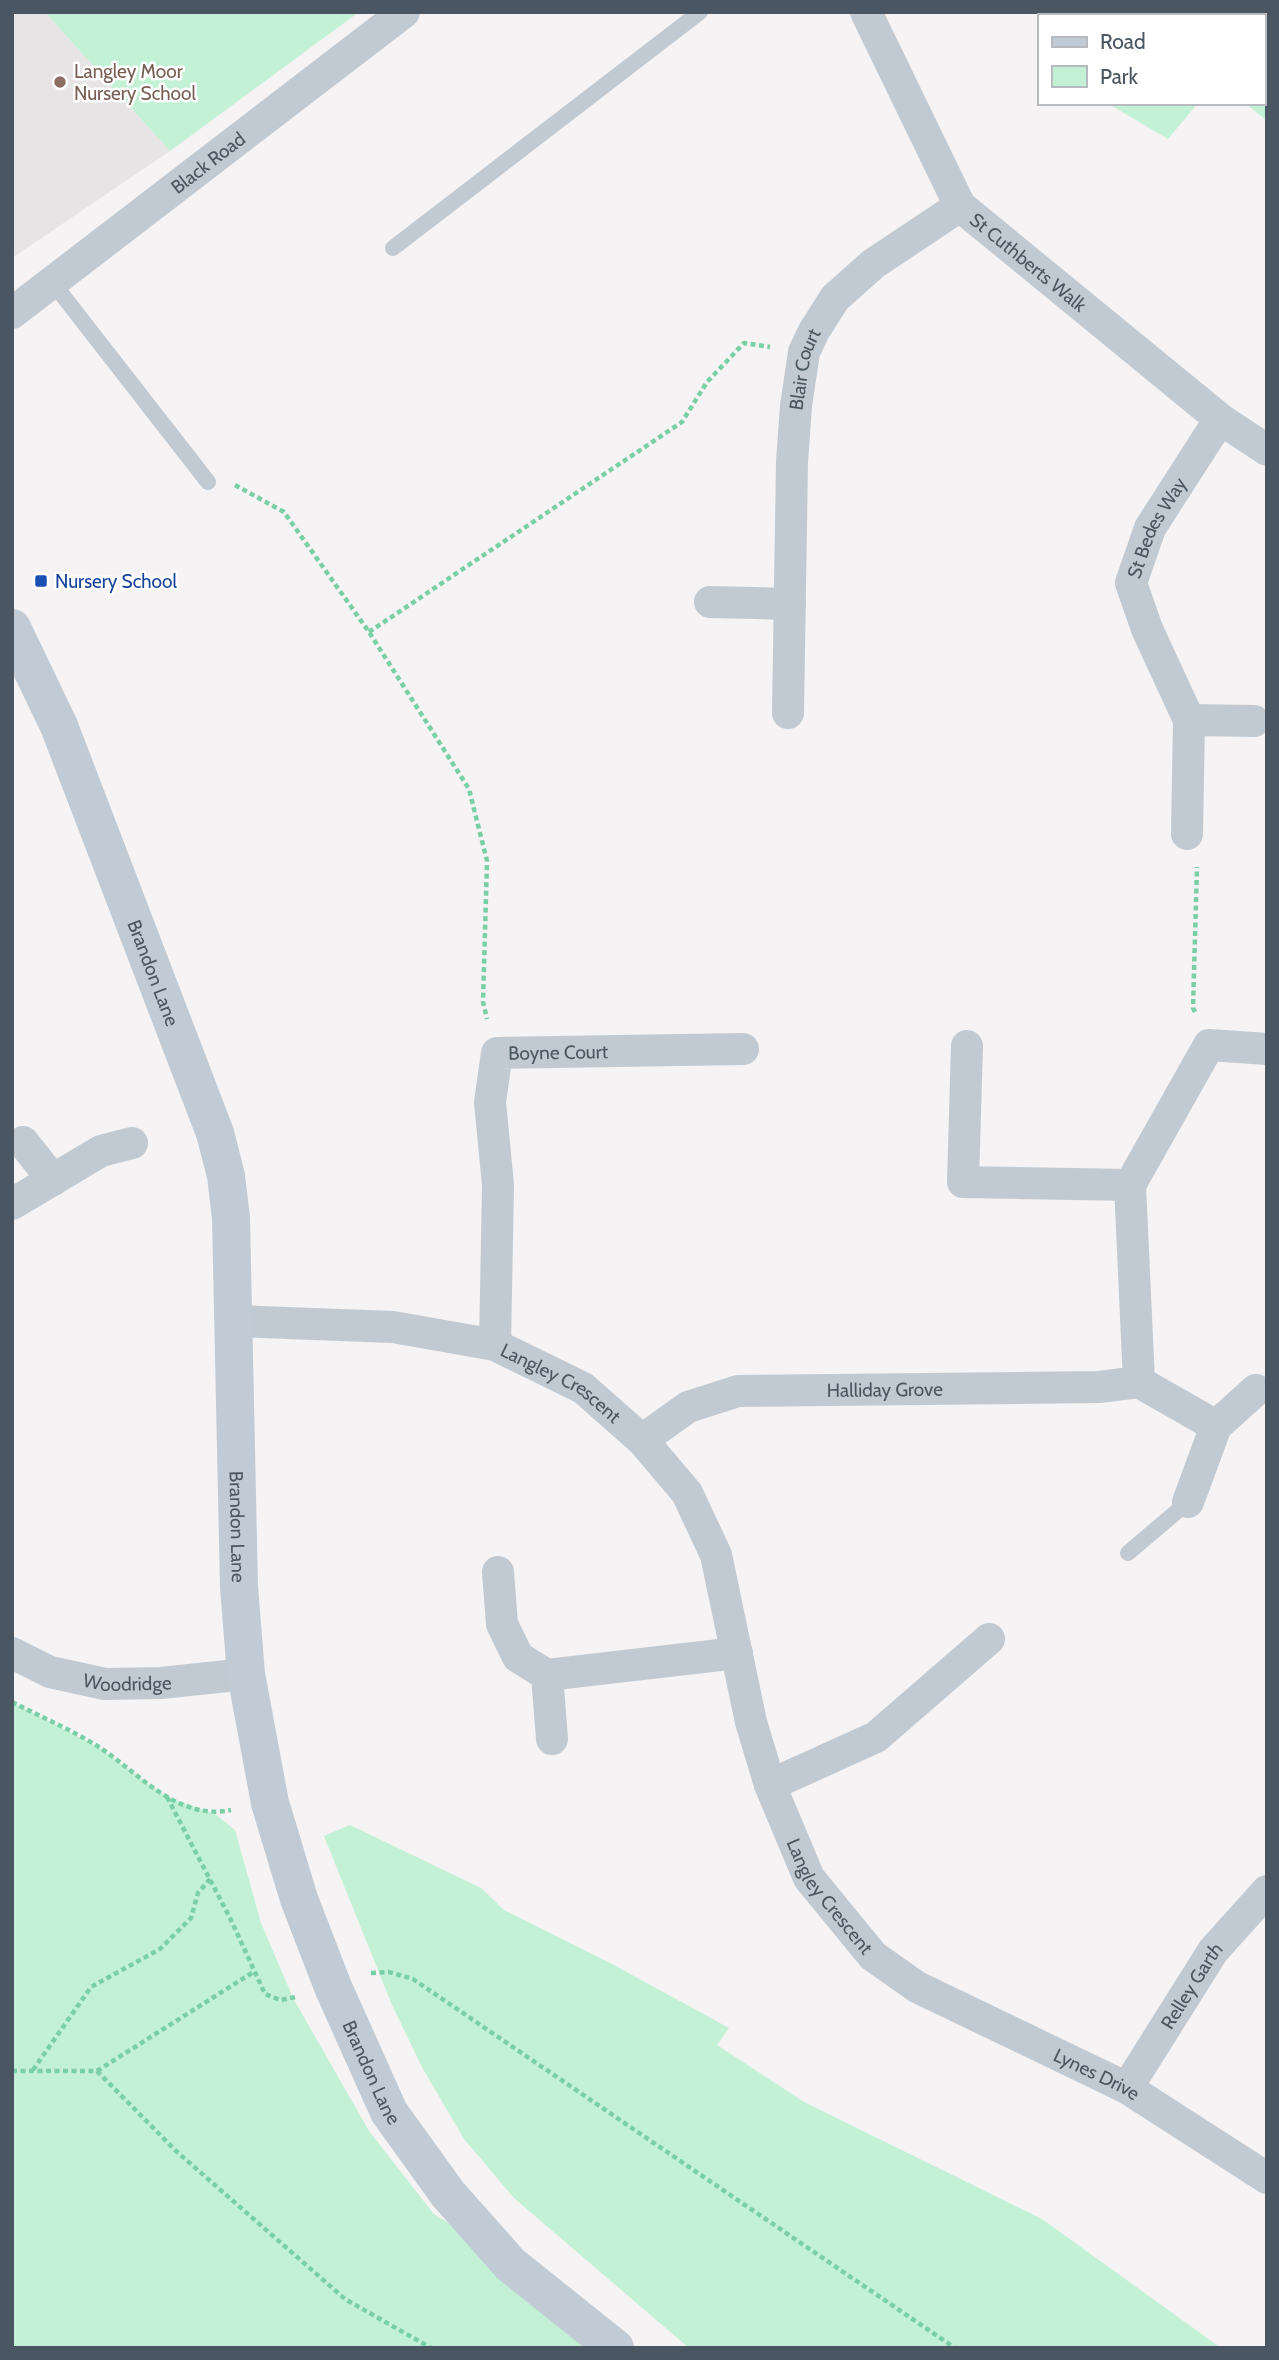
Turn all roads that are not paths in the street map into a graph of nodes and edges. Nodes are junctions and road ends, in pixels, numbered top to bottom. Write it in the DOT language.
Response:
graph roads {
  1 [pos="404,12"];
  2 [pos="700,12"];
  3 [pos="866,12"];
  4 [pos="960,206"];
  5 [pos="393,248"];
  6 [pos="53,283"];
  7 [pos="12,313"];
  8 [pos="1220,419"];
  9 [pos="1267,450"];
  10 [pos="208,482"];
  11 [pos="710,603"];
  12 [pos="790,604"];
  13 [pos="12,628"];
  14 [pos="788,713"];
  15 [pos="1189,720"];
  16 [pos="1254,720"];
  17 [pos="1188,834"];
  18 [pos="967,1046"];
  19 [pos="743,1049"];
  20 [pos="1267,1049"];
  21 [pos="23,1142"];
  22 [pos="132,1143"];
  23 [pos="52,1180"];
  24 [pos="1130,1185"];
  25 [pos="12,1204"];
  26 [pos="233,1321"];
  27 [pos="495,1345"];
  28 [pos="1139,1382"];
  29 [pos="1262,1385"];
  30 [pos="1216,1426"];
  31 [pos="642,1440"];
  32 [pos="1188,1502"];
  33 [pos="1128,1553"];
  34 [pos="498,1572"];
  35 [pos="989,1639"];
  36 [pos="12,1653"];
  37 [pos="737,1653"];
  38 [pos="246,1674"];
  39 [pos="547,1675"];
  40 [pos="552,1739"];
  41 [pos="770,1785"];
  42 [pos="1267,1891"];
  43 [pos="916,1987"];
  44 [pos="1127,2088"];
  45 [pos="1267,2178"];
  46 [pos="615,2348"];
  1 -- 6 [label="street, Black Road"];
  2 -- 5 [label="lane"];
  3 -- 4 [label="street, St Cuthberts Walk"];
  4 -- 8 [label="street, St Cuthberts Walk"];
  4 -- 12 [label="street, Blair Court"];
  6 -- 7 [label="street, Black Road"];
  6 -- 10 [label="lane"];
  8 -- 9 [label="street, St Cuthberts Walk"];
  8 -- 15 [label="street, St Bedes Way"];
  11 -- 12 [label="street"];
  12 -- 14 [label="street, Blair Court"];
  13 -- 26 [label="street, Brandon Lane"];
  15 -- 16 [label="street"];
  15 -- 17 [label="street, St Bedes Way"];
  18 -- 24 [label="street"];
  19 -- 27 [label="street, Boyne Court"];
  20 -- 24 [label="street"];
  21 -- 23 [label="street"];
  22 -- 23 [label="street"];
  23 -- 25 [label="street"];
  24 -- 28 [label="street"];
  26 -- 27 [label="street, Langley Crescent"];
  26 -- 38 [label="street, Brandon Lane"];
  27 -- 31 [label="street, Langley Crescent"];
  28 -- 30 [label="street"];
  28 -- 31 [label="street, Halliday Grove"];
  29 -- 30 [label="street"];
  30 -- 32 [label="street"];
  31 -- 37 [label="street, Langley Crescent"];
  32 -- 33 [label="lane"];
  34 -- 39 [label="street"];
  35 -- 41 [label="street"];
  36 -- 38 [label="street, Woodridge"];
  37 -- 39 [label="street"];
  37 -- 41 [label="street, Langley Crescent"];
  38 -- 46 [label="street, Brandon Lane"];
  39 -- 40 [label="street"];
  41 -- 43 [label="street, Langley Crescent"];
  42 -- 44 [label="street, Relley Garth"];
  43 -- 44 [label="street, Lynes Drive"];
  44 -- 45 [label="street, Lynes Drive"];
}
